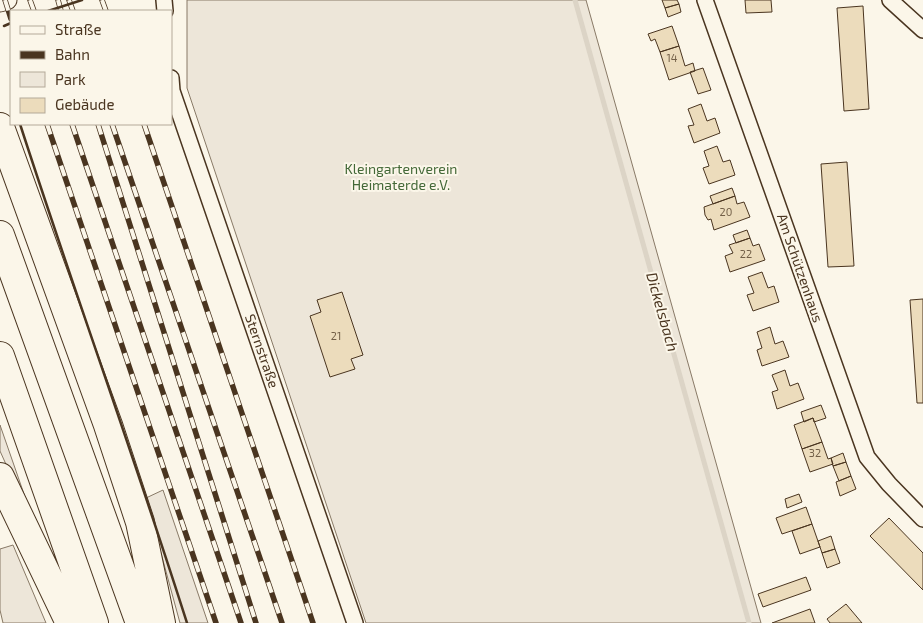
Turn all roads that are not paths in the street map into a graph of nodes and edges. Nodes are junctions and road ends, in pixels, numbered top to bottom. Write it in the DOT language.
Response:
graph roads {
  1 [pos="7,0"];
  2 [pos="706,0"];
  3 [pos="890,0"];
  4 [pos="0,2"];
  5 [pos="923,30"];
  6 [pos="172,92"];
  7 [pos="0,127"];
  8 [pos="0,235"];
  9 [pos="0,356"];
  10 [pos="0,477"];
  11 [pos="923,519"];
  12 [pos="70,623"];
  13 [pos="94,623"];
  14 [pos="140,623"];
  15 [pos="161,623"];
  16 [pos="355,623"];
  1 -- 4 [label="street"];
  2 -- 11 [label="street, Am Schützenhaus"];
  3 -- 5 [label="street"];
  6 -- 16 [label="street, Sternstraße"];
  7 -- 15 [label="highway"];
  8 -- 14 [label="highway"];
  9 -- 13 [label="highway"];
  10 -- 12 [label="highway"];
}
